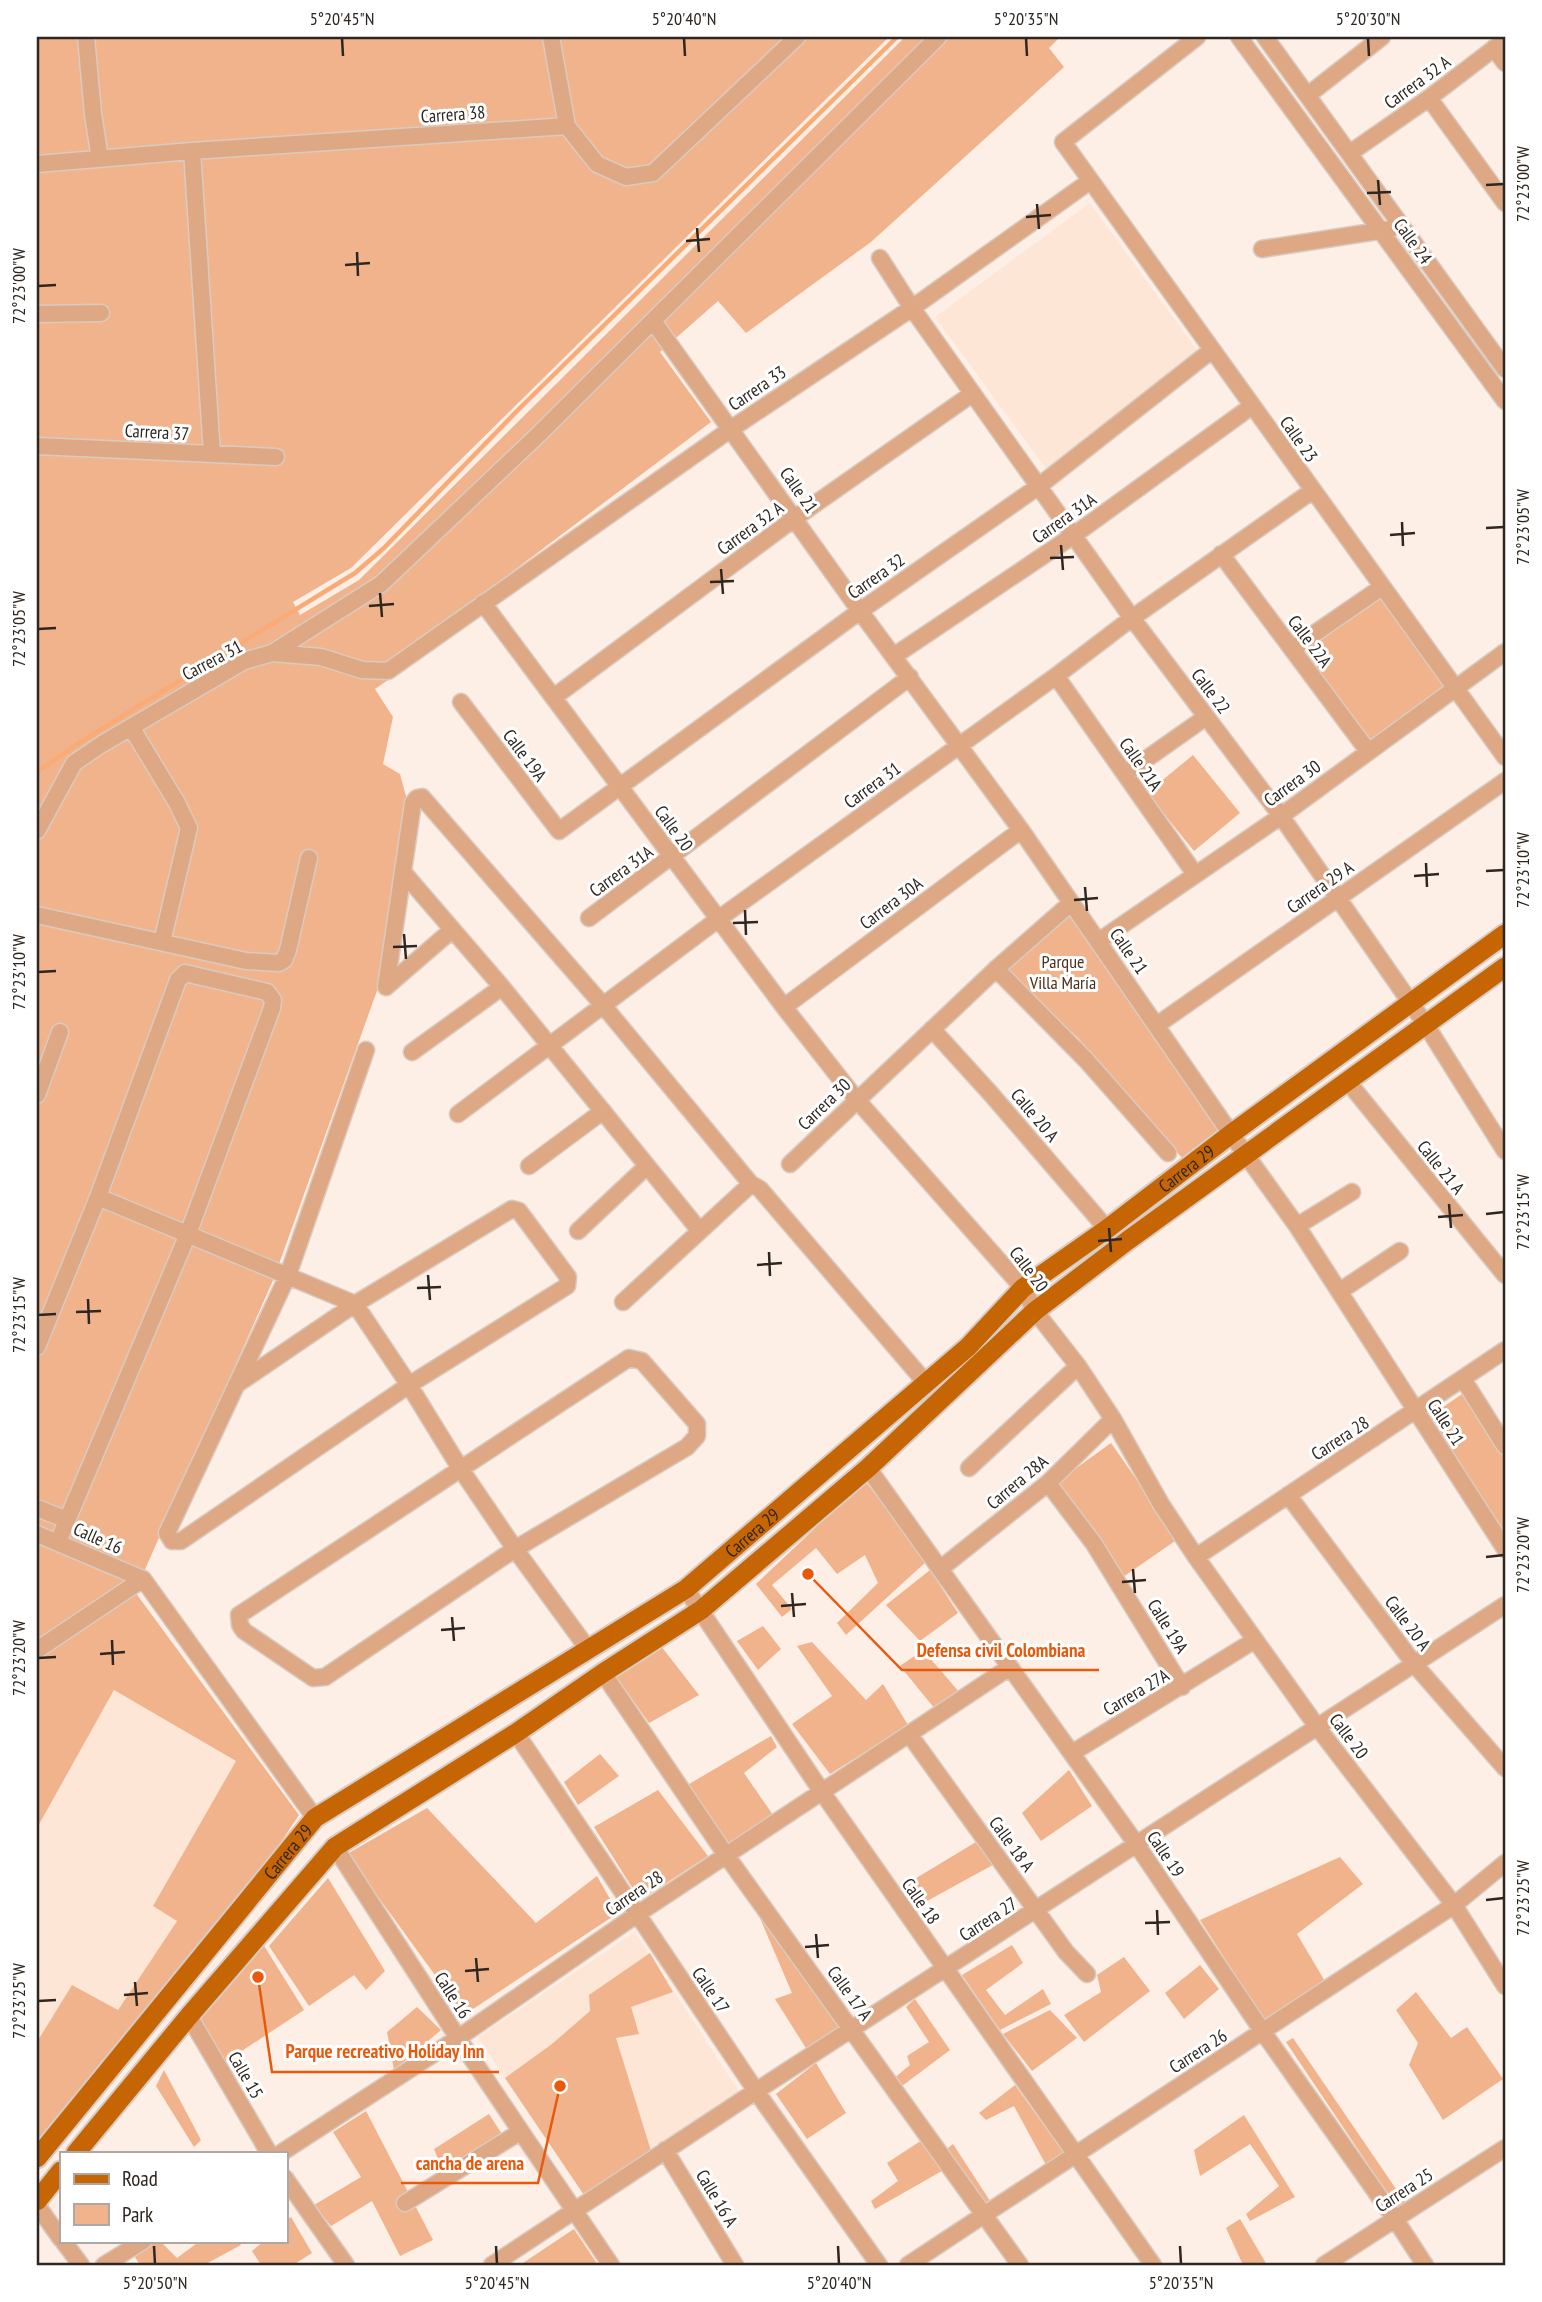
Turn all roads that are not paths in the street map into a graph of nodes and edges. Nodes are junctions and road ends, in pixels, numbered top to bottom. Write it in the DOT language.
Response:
graph roads {
  1 [pos="86,37"];
  2 [pos="551,37"];
  3 [pos="797,37"];
  4 [pos="938,37"];
  5 [pos="1197,37"];
  6 [pos="1239,37"];
  7 [pos="1265,37"];
  8 [pos="1382,37"];
  9 [pos="1500,44"];
  10 [pos="1505,63"];
  11 [pos="1308,95"];
  12 [pos="1429,98"];
  13 [pos="567,126"];
  14 [pos="192,151"];
  15 [pos="1350,153"];
  16 [pos="100,159"];
  17 [pos="37,164"];
  18 [pos="1090,181"];
  19 [pos="1505,203"];
  20 [pos="1403,226"];
  21 [pos="1382,231"];
  22 [pos="1262,249"];
  23 [pos="880,258"];
  24 [pos="912,308"];
  25 [pos="101,313"];
  26 [pos="37,314"];
  27 [pos="653,321"];
  28 [pos="1212,350"];
  29 [pos="1502,359"];
  30 [pos="1482,368"];
  31 [pos="972,394"];
  32 [pos="1505,401"];
  33 [pos="1252,407"];
  34 [pos="731,429"];
  35 [pos="37,446"];
  36 [pos="212,454"];
  37 [pos="276,457"];
  38 [pos="1039,486"];
  39 [pos="1312,491"];
  40 [pos="795,518"];
  41 [pos="1074,535"];
  42 [pos="1221,554"];
  43 [pos="1382,587"];
  44 [pos="483,603"];
  45 [pos="860,611"];
  46 [pos="1132,618"];
  47 [pos="449,630"];
  48 [pos="1292,649"];
  49 [pos="1505,652"];
  50 [pos="272,653"];
  51 [pos="894,656"];
  52 [pos="1056,676"];
  53 [pos="910,677"];
  54 [pos="1456,687"];
  55 [pos="554,697"];
  56 [pos="461,702"];
  57 [pos="1206,717"];
  58 [pos="131,727"];
  59 [pos="960,745"];
  60 [pos="1368,751"];
  61 [pos="1505,757"];
  62 [pos="1125,774"];
  63 [pos="1505,781"];
  64 [pos="620,786"];
  65 [pos="1281,816"];
  66 [pos="1021,830"];
  67 [pos="37,831"];
  68 [pos="559,831"];
  69 [pos="672,857"];
  70 [pos="309,858"];
  71 [pos="403,872"];
  72 [pos="1195,874"];
  73 [pos="1338,898"];
  74 [pos="1072,903"];
  75 [pos="37,915"];
  76 [pos="589,918"];
  77 [pos="717,920"];
  78 [pos="452,930"];
  79 [pos="1505,934"];
  80 [pos="1100,941"];
  81 [pos="162,942"];
  82 [pos="1505,967"];
  83 [pos="996,969"];
  84 [pos="502,987"];
  85 [pos="1410,1002"];
  86 [pos="602,1004"];
  87 [pos="784,1007"];
  88 [pos="1157,1025"];
  89 [pos="1426,1025"];
  90 [pos="932,1028"];
  91 [pos="60,1032"];
  92 [pos="549,1044"];
  93 [pos="366,1050"];
  94 [pos="412,1052"];
  95 [pos="1348,1082"];
  96 [pos="37,1095"];
  97 [pos="857,1100"];
  98 [pos="603,1111"];
  99 [pos="458,1114"];
  100 [pos="1231,1134"];
  101 [pos="1505,1151"];
  102 [pos="1168,1153"];
  103 [pos="1246,1154"];
  104 [pos="790,1164"];
  105 [pos="529,1166"];
  106 [pos="648,1166"];
  107 [pos="751,1184"];
  108 [pos="1352,1192"];
  109 [pos="98,1197"];
  110 [pos="1297,1226"];
  111 [pos="1107,1229"];
  112 [pos="578,1231"];
  113 [pos="700,1231"];
  114 [pos="188,1234"];
  115 [pos="1400,1251"];
  116 [pos="288,1275"];
  117 [pos="1505,1275"];
  118 [pos="1023,1288"];
  119 [pos="1340,1291"];
  120 [pos="623,1303"];
  121 [pos="355,1304"];
  122 [pos="1035,1311"];
  123 [pos="37,1347"];
  124 [pos="1505,1350"];
  125 [pos="1078,1366"];
  126 [pos="1463,1379"];
  127 [pos="926,1383"];
  128 [pos="236,1385"];
  129 [pos="409,1385"];
  130 [pos="1416,1411"];
  131 [pos="1113,1419"];
  132 [pos="1505,1446"];
  133 [pos="460,1468"];
  134 [pos="868,1468"];
  135 [pos="969,1468"];
  136 [pos="1048,1483"];
  137 [pos="1287,1495"];
  138 [pos="37,1508"];
  139 [pos="67,1520"];
  140 [pos="37,1534"];
  141 [pos="58,1542"];
  142 [pos="515,1549"];
  143 [pos="1505,1549"];
  144 [pos="1196,1557"];
  145 [pos="940,1569"];
  146 [pos="143,1579"];
  147 [pos="686,1589"];
  148 [pos="1505,1605"];
  149 [pos="701,1610"];
  150 [pos="1255,1640"];
  151 [pos="588,1649"];
  152 [pos="37,1650"];
  153 [pos="1415,1665"];
  154 [pos="1010,1667"];
  155 [pos="603,1673"];
  156 [pos="1182,1686"];
  157 [pos="1318,1728"];
  158 [pos="516,1733"];
  159 [pos="909,1734"];
  160 [pos="1072,1753"];
  161 [pos="1505,1768"];
  162 [pos="822,1792"];
  163 [pos="316,1818"];
  164 [pos="1137,1845"];
  165 [pos="335,1847"];
  166 [pos="726,1856"];
  167 [pos="1505,1863"];
  168 [pos="1454,1905"];
  169 [pos="1037,1910"];
  170 [pos="636,1915"];
  171 [pos="945,1969"];
  172 [pos="1087,1974"];
  173 [pos="1505,1986"];
  174 [pos="189,2016"];
  175 [pos="853,2029"];
  176 [pos="1263,2032"];
  177 [pos="458,2038"];
  178 [pos="756,2091"];
  179 [pos="520,2132"];
  180 [pos="1505,2148"];
  181 [pos="665,2150"];
  182 [pos="77,2152"];
  183 [pos="268,2152"];
  184 [pos="283,2152"];
  185 [pos="1077,2154"];
  186 [pos="37,2158"];
  187 [pos="60,2172"];
  188 [pos="287,2181"];
  189 [pos="37,2203"];
  190 [pos="405,2203"];
  191 [pos="572,2211"];
  192 [pos="983,2214"];
  193 [pos="1395,2219"];
  194 [pos="60,2237"];
  195 [pos="64,2242"];
  196 [pos="140,2242"];
  197 [pos="81,2265"];
  198 [pos="104,2265"];
  199 [pos="346,2265"];
  200 [pos="492,2265"];
  201 [pos="611,2265"];
  202 [pos="735,2265"];
  203 [pos="879,2265"];
  204 [pos="908,2265"];
  205 [pos="1020,2265"];
  206 [pos="1153,2265"];
  207 [pos="1324,2265"];
  208 [pos="1425,2265"];
  1 -- 16 [label="street"];
  2 -- 13 [label="street"];
  3 -- 13 [label="street"];
  4 -- 27 [label="street"];
  5 -- 18 [label="street, Calle 23"];
  6 -- 21 [label="street, Calle 24"];
  7 -- 11 [label="street, Calle 24"];
  8 -- 11 [label="street"];
  9 -- 10 [label="street"];
  9 -- 12 [label="street, Carrera 32 A"];
  11 -- 15 [label="street, Calle 24"];
  12 -- 15 [label="street, Carrera 32 A"];
  12 -- 19 [label="street"];
  13 -- 14 [label="street, Carrera 38"];
  14 -- 16 [label="street, Carrera 38"];
  14 -- 36 [label="street"];
  15 -- 20 [label="street, Calle 24"];
  16 -- 17 [label="street, Carrera 38"];
  18 -- 24 [label="street, Carrera 33"];
  18 -- 28 [label="street, Calle 23"];
  20 -- 21 [label="street"];
  20 -- 29 [label="street, Calle 24"];
  21 -- 22 [label="street"];
  21 -- 30 [label="street, Calle 24"];
  23 -- 24 [label="street, Calle 22"];
  24 -- 31 [label="street, Calle 22"];
  24 -- 34 [label="street, Carrera 33"];
  25 -- 26 [label="street"];
  27 -- 34 [label="street, Calle 21"];
  27 -- 50 [label="street"];
  28 -- 33 [label="street, Calle 23"];
  28 -- 38 [label="street, Carrera 32"];
  29 -- 30 [label="street"];
  30 -- 32 [label="street, Calle 24"];
  31 -- 38 [label="street, Calle 22"];
  31 -- 40 [label="street, Carrera 32 A"];
  33 -- 39 [label="street, Calle 23"];
  33 -- 41 [label="street, Carrera 31A"];
  34 -- 40 [label="street, Calle 21"];
  34 -- 44 [label="street, Carrera 33"];
  35 -- 36 [label="street, Carrera 37"];
  36 -- 37 [label="street, Carrera 37"];
  38 -- 41 [label="street, Calle 22"];
  38 -- 45 [label="street, Carrera 32"];
  39 -- 42 [label="street, Carrera 31"];
  39 -- 43 [label="street, Calle 23"];
  40 -- 45 [label="street, Calle 21"];
  40 -- 55 [label="street, Carrera 32 A"];
  41 -- 46 [label="street, Calle 22"];
  41 -- 51 [label="street, Carrera 31A"];
  42 -- 46 [label="street, Carrera 31"];
  42 -- 48 [label="street, Calle 22A"];
  43 -- 48 [label="street"];
  43 -- 54 [label="street, Calle 23"];
  44 -- 47 [label="street, Carrera 33"];
  44 -- 55 [label="street, Calle 20"];
  45 -- 51 [label="street, Calle 21"];
  45 -- 64 [label="street, Carrera 32"];
  46 -- 52 [label="street, Carrera 31"];
  46 -- 57 [label="street, Calle 22"];
  47 -- 50 [label="street, Carrera 31"];
  48 -- 60 [label="street, Calle 22A"];
  49 -- 54 [label="street, Carrera 30"];
  50 -- 58 [label="street, Carrera 31"];
  51 -- 53 [label="street, Calle 21"];
  52 -- 59 [label="street, Carrera 31"];
  52 -- 62 [label="street, Calle 21A"];
  53 -- 59 [label="street, Calle 21"];
  53 -- 69 [label="street, Carrera 31A"];
  54 -- 60 [label="street, Carrera 30"];
  54 -- 61 [label="street, Calle 23"];
  55 -- 64 [label="street, Calle 20"];
  56 -- 68 [label="street, Calle 19A"];
  57 -- 62 [label="street"];
  57 -- 65 [label="street, Calle 22"];
  58 -- 67 [label="street, Carrera 31"];
  58 -- 81 [label="street"];
  59 -- 66 [label="street, Calle 21"];
  59 -- 77 [label="street, Carrera 31"];
  60 -- 65 [label="street, Carrera 30"];
  62 -- 72 [label="street, Calle 21A"];
  63 -- 73 [label="street, Carrera 29 A"];
  64 -- 68 [label="street, Carrera 32"];
  64 -- 69 [label="street, Calle 20"];
  65 -- 72 [label="street, Carrera 30"];
  65 -- 73 [label="street, Calle 22"];
  66 -- 74 [label="street, Calle 21"];
  66 -- 87 [label="street, Carrera 30A"];
  69 -- 76 [label="street, Carrera 31A"];
  69 -- 77 [label="street, Calle 20"];
  70 -- 81 [label="street"];
  71 -- 78 [label="street"];
  71 -- 78 [label="street"];
  71 -- 86 [label="street"];
  72 -- 80 [label="street, Carrera 30"];
  73 -- 85 [label="street, Calle 22"];
  73 -- 88 [label="street, Carrera 29 A"];
  74 -- 80 [label="street, Calle 21"];
  74 -- 83 [label="street, Carrera 30"];
  75 -- 81 [label="street"];
  77 -- 86 [label="street, Carrera 31"];
  77 -- 87 [label="street, Calle 20"];
  78 -- 84 [label="street"];
  79 -- 85 [label="main road, Carrera 29"];
  80 -- 88 [label="street, Calle 21"];
  82 -- 89 [label="main road, Carrera 29"];
  83 -- 90 [label="street, Carrera 30"];
  83 -- 102 [label="street"];
  84 -- 92 [label="street"];
  84 -- 94 [label="street"];
  85 -- 89 [label="street, Calle 22"];
  85 -- 100 [label="main road, Carrera 29"];
  86 -- 92 [label="street, Carrera 31"];
  86 -- 107 [label="street"];
  87 -- 97 [label="street, Calle 20"];
  88 -- 100 [label="street, Calle 21"];
  89 -- 95 [label="main road, Carrera 29"];
  89 -- 101 [label="street, Calle 22"];
  90 -- 97 [label="street, Carrera 30"];
  90 -- 111 [label="street, Calle 20 A"];
  91 -- 96 [label="street"];
  92 -- 98 [label="street"];
  92 -- 99 [label="street, Carrera 31"];
  93 -- 116 [label="street"];
  95 -- 103 [label="main road, Carrera 29"];
  95 -- 117 [label="street, Calle 21 A"];
  97 -- 104 [label="street, Carrera 30"];
  97 -- 118 [label="street, Calle 20"];
  98 -- 105 [label="street"];
  98 -- 106 [label="street"];
  100 -- 103 [label="street, Calle 21"];
  100 -- 111 [label="main road, Carrera 29"];
  103 -- 110 [label="street, Calle 21"];
  103 -- 122 [label="main road, Carrera 29"];
  106 -- 112 [label="street"];
  106 -- 113 [label="street"];
  107 -- 113 [label="street"];
  107 -- 127 [label="street"];
  108 -- 110 [label="street"];
  109 -- 114 [label="street"];
  109 -- 114 [label="street"];
  109 -- 123 [label="street"];
  110 -- 119 [label="street, Calle 21"];
  111 -- 118 [label="main road, Carrera 29"];
  113 -- 120 [label="street"];
  114 -- 116 [label="street"];
  114 -- 139 [label="street"];
  115 -- 119 [label="street"];
  116 -- 121 [label="street"];
  116 -- 128 [label="street"];
  118 -- 122 [label="street, Calle 20"];
  118 -- 127 [label="main road, Carrera 29"];
  119 -- 130 [label="street, Calle 21"];
  121 -- 128 [label="street"];
  121 -- 129 [label="street"];
  121 -- 129 [label="street"];
  122 -- 125 [label="street, Calle 20"];
  122 -- 134 [label="main road, Carrera 29"];
  124 -- 126 [label="street, Carrera 28"];
  125 -- 131 [label="street, Calle 20"];
  125 -- 135 [label="street"];
  126 -- 130 [label="street, Carrera 28"];
  126 -- 132 [label="street"];
  127 -- 147 [label="main road, Carrera 29"];
  128 -- 129 [label="street"];
  129 -- 133 [label="street"];
  130 -- 137 [label="street, Carrera 28"];
  130 -- 143 [label="street, Calle 21"];
  131 -- 136 [label="street, Carrera 28A"];
  131 -- 144 [label="street, Calle 20"];
  133 -- 142 [label="street"];
  133 -- 142 [label="street"];
  133 -- 142 [label="street"];
  134 -- 145 [label="street, Calle 19"];
  134 -- 149 [label="main road, Carrera 29"];
  136 -- 145 [label="street, Carrera 28A"];
  136 -- 156 [label="street, Calle 19A"];
  137 -- 144 [label="street, Carrera 28"];
  137 -- 153 [label="street, Calle 20 A"];
  138 -- 139 [label="street"];
  139 -- 141 [label="street"];
  140 -- 141 [label="street, Calle 16"];
  141 -- 146 [label="street, Calle 16"];
  142 -- 151 [label="street"];
  144 -- 150 [label="street, Calle 20"];
  145 -- 154 [label="street, Calle 19"];
  146 -- 152 [label="street"];
  146 -- 163 [label="street"];
  147 -- 149 [label="street, Calle 18"];
  147 -- 151 [label="main road, Carrera 29"];
  148 -- 153 [label="street, Carrera 27"];
  149 -- 155 [label="main road, Carrera 29"];
  149 -- 162 [label="street, Calle 18"];
  150 -- 156 [label="street, Carrera 27A"];
  150 -- 157 [label="street, Calle 20"];
  151 -- 163 [label="main road, Carrera 29"];
  153 -- 157 [label="street, Carrera 27"];
  153 -- 161 [label="street, Calle 20 A"];
  154 -- 159 [label="street, Carrera 28"];
  154 -- 160 [label="street, Calle 19"];
  155 -- 158 [label="main road, Carrera 29"];
  155 -- 166 [label="street, Calle 17 A"];
  156 -- 160 [label="street, Carrera 27A"];
  157 -- 164 [label="street, Carrera 27"];
  157 -- 168 [label="street, Calle 20"];
  158 -- 165 [label="main road, Carrera 29"];
  158 -- 170 [label="street, Calle 17"];
  159 -- 162 [label="street, Carrera 28"];
  159 -- 169 [label="street, Calle 18 A"];
  160 -- 164 [label="street, Calle 19"];
  162 -- 166 [label="street, Carrera 28"];
  162 -- 171 [label="street, Calle 18"];
  163 -- 186 [label="main road, Carrera 29"];
  164 -- 169 [label="street, Carrera 27"];
  164 -- 176 [label="street, Calle 19"];
  165 -- 174 [label="main road, Carrera 29"];
  165 -- 177 [label="street, Calle 16"];
  166 -- 170 [label="street, Carrera 28"];
  166 -- 175 [label="street, Calle 17 A"];
  167 -- 168 [label="street, Carrera 26"];
  168 -- 173 [label="street, Calle 20"];
  168 -- 176 [label="street, Carrera 26"];
  169 -- 171 [label="street, Carrera 27"];
  169 -- 172 [label="street, Calle 18 A"];
  170 -- 177 [label="street, Carrera 28"];
  170 -- 178 [label="street, Calle 17"];
  171 -- 175 [label="street, Carrera 27"];
  171 -- 185 [label="street, Calle 18"];
  174 -- 182 [label="main road, Carrera 29"];
  174 -- 183 [label="street, Calle 15"];
  175 -- 178 [label="street, Carrera 27"];
  175 -- 192 [label="street, Calle 17 A"];
  176 -- 185 [label="street, Carrera 26"];
  176 -- 193 [label="street, Calle 19"];
  177 -- 179 [label="street, Calle 16"];
  177 -- 184 [label="street, Carrera 28"];
  178 -- 181 [label="street, Carrera 27"];
  178 -- 203 [label="street, Calle 17"];
  179 -- 190 [label="street"];
  179 -- 191 [label="street, Calle 16"];
  180 -- 193 [label="street, Carrera 25"];
  181 -- 191 [label="street, Carrera 27"];
  181 -- 202 [label="street, Calle 16 A"];
  185 -- 192 [label="street, Carrera 26"];
  185 -- 206 [label="street, Calle 18"];
  187 -- 189 [label="main road"];
  188 -- 199 [label="street"];
  189 -- 194 [label="street"];
  191 -- 200 [label="street, Carrera 27"];
  191 -- 201 [label="street, Calle 16"];
  192 -- 204 [label="street, Carrera 26"];
  192 -- 205 [label="street, Calle 17 A"];
  193 -- 207 [label="street, Carrera 25"];
  193 -- 208 [label="street, Calle 19"];
  195 -- 197 [label="street"];
  196 -- 198 [label="street"];
}
